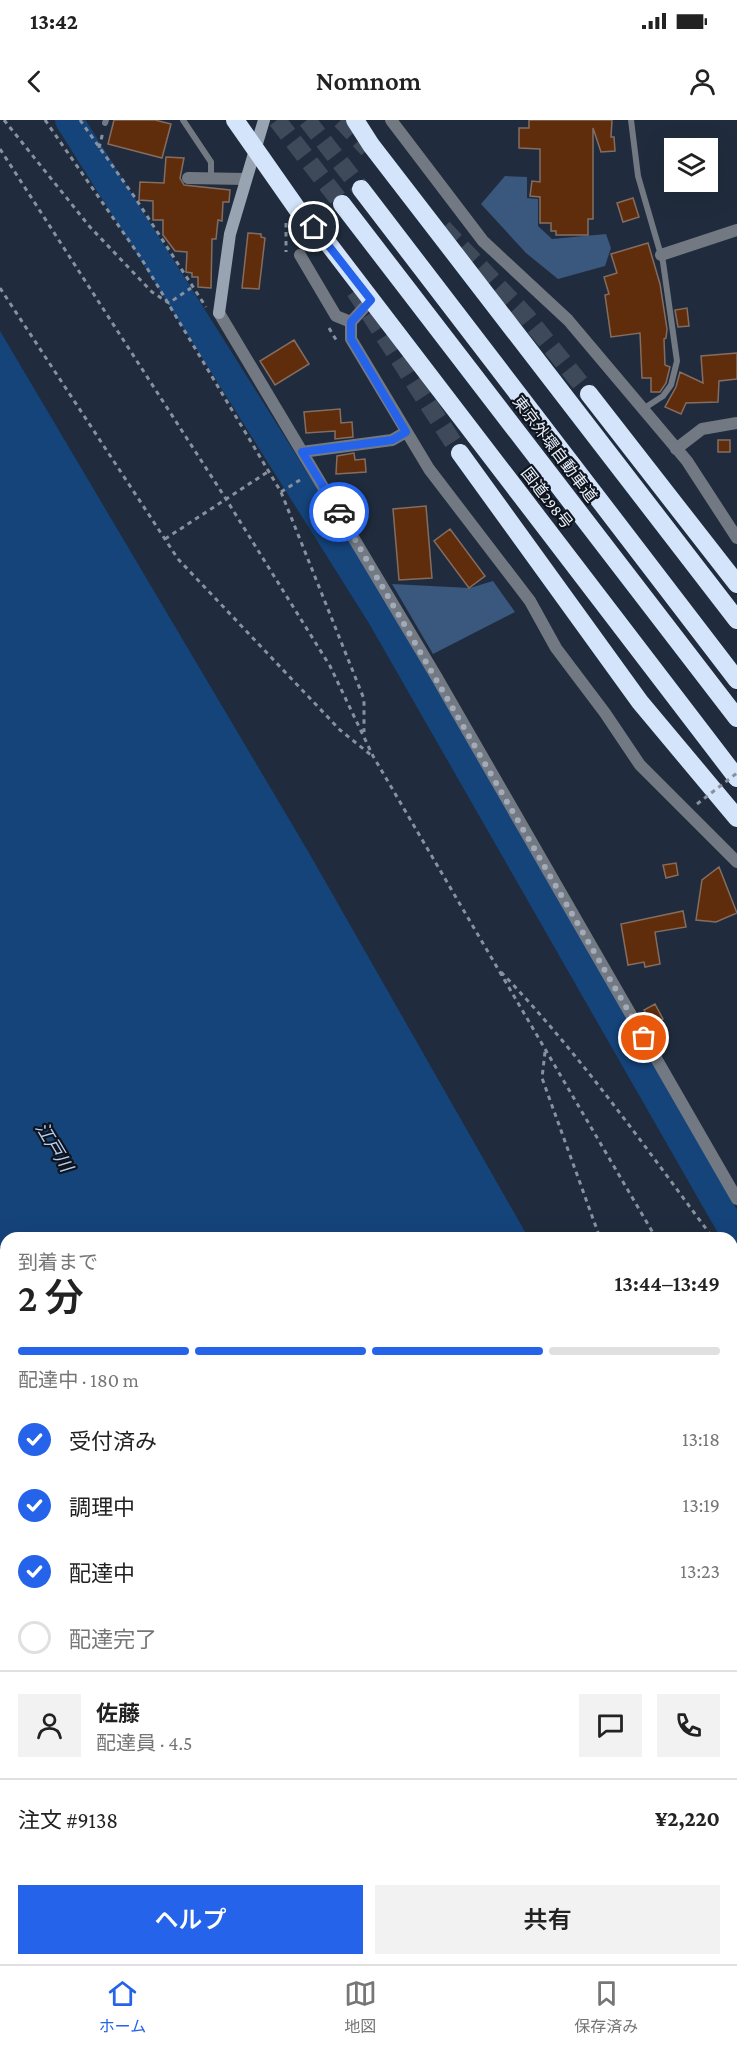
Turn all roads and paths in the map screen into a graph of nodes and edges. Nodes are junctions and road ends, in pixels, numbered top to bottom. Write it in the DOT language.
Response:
graph roads {
  1 [pos="4,120"];
  2 [pos="45,120"];
  3 [pos="80,120"];
  4 [pos="183,120"];
  5 [pos="235,120"];
  6 [pos="249,120"];
  7 [pos="345,120"];
  8 [pos="355,120"];
  9 [pos="391,120"];
  10 [pos="631,120"];
  11 [pos="106,122"];
  12 [pos="260,135"];
  13 [pos="371,145"];
  14 [pos="99,148"];
  15 [pos="0,149"];
  16 [pos="188,178"];
  17 [pos="211,179"];
  18 [pos="246,179"];
  19 [pos="361,189"];
  20 [pos="342,204"];
  21 [pos="737,230"];
  22 [pos="300,255"];
  23 [pos="661,255"];
  24 [pos="0,288"];
  25 [pos="191,288"];
  26 [pos="371,300"];
  27 [pos="169,303"];
  28 [pos="219,313"];
  29 [pos="351,322"];
  30 [pos="589,394"];
  31 [pos="642,410"];
  32 [pos="737,423"];
  33 [pos="406,432"];
  34 [pos="676,449"];
  35 [pos="302,452"];
  36 [pos="460,453"];
  37 [pos="269,471"];
  38 [pos="306,477"];
  39 [pos="281,492"];
  40 [pos="226,499"];
  41 [pos="737,538"];
  42 [pos="165,539"];
  43 [pos="737,584"];
  44 [pos="737,620"];
  45 [pos="737,680"];
  46 [pos="737,718"];
  47 [pos="364,735"];
  48 [pos="373,756"];
  49 [pos="737,773"];
  50 [pos="737,778"];
  51 [pos="697,804"];
  52 [pos="737,818"];
  53 [pos="737,862"];
  54 [pos="496,966"];
  55 [pos="545,1050"];
  56 [pos="737,1199"];
  57 [pos="598,1232"];
  58 [pos="652,1232"];
  59 [pos="709,1232"];
  1 -- 27 [label="path"];
  2 -- 27 [label="path"];
  3 -- 14 [label="path"];
  4 -- 17 [label="lane"];
  5 -- 12 [label="highway, 国道298号"];
  6 -- 12 [label="highway, 国道298号"];
  7 -- 13 [label="highway"];
  8 -- 13 [label="highway"];
  9 -- 31 [label="street"];
  10 -- 23 [label="lane"];
  11 -- 14 [label="path"];
  12 -- 18 [label="street"];
  12 -- 26 [label="highway, 国道298号"];
  13 -- 44 [label="highway"];
  14 -- 25 [label="path"];
  15 -- 40 [label="path"];
  16 -- 17 [label="street"];
  17 -- 18 [label="street"];
  18 -- 28 [label="street"];
  19 -- 45 [label="highway, 東京外環自動車道"];
  20 -- 46 [label="highway, 東京外環自動車道"];
  21 -- 23 [label="street"];
  22 -- 29 [label="street"];
  23 -- 31 [label="lane"];
  24 -- 42 [label="path"];
  25 -- 27 [label="path"];
  25 -- 28 [label="path"];
  26 -- 29 [label="street"];
  26 -- 50 [label="highway, 国道298号"];
  27 -- 37 [label="path"];
  28 -- 35 [label="street"];
  29 -- 33 [label="street"];
  30 -- 43 [label="highway"];
  31 -- 34 [label="street"];
  32 -- 34 [label="street"];
  33 -- 35 [label="street"];
  33 -- 53 [label="street"];
  34 -- 41 [label="street"];
  35 -- 56 [label="street"];
  36 -- 52 [label="highway"];
  37 -- 39 [label="path"];
  37 -- 40 [label="path"];
  38 -- 39 [label="path"];
  39 -- 47 [label="path"];
  40 -- 42 [label="path"];
  40 -- 47 [label="path"];
  42 -- 48 [label="path"];
  47 -- 48 [label="path"];
  48 -- 54 [label="path"];
  49 -- 51 [label="path, bridge"];
  54 -- 55 [label="path"];
  54 -- 59 [label="path"];
  55 -- 57 [label="path"];
  55 -- 58 [label="path"];
}
